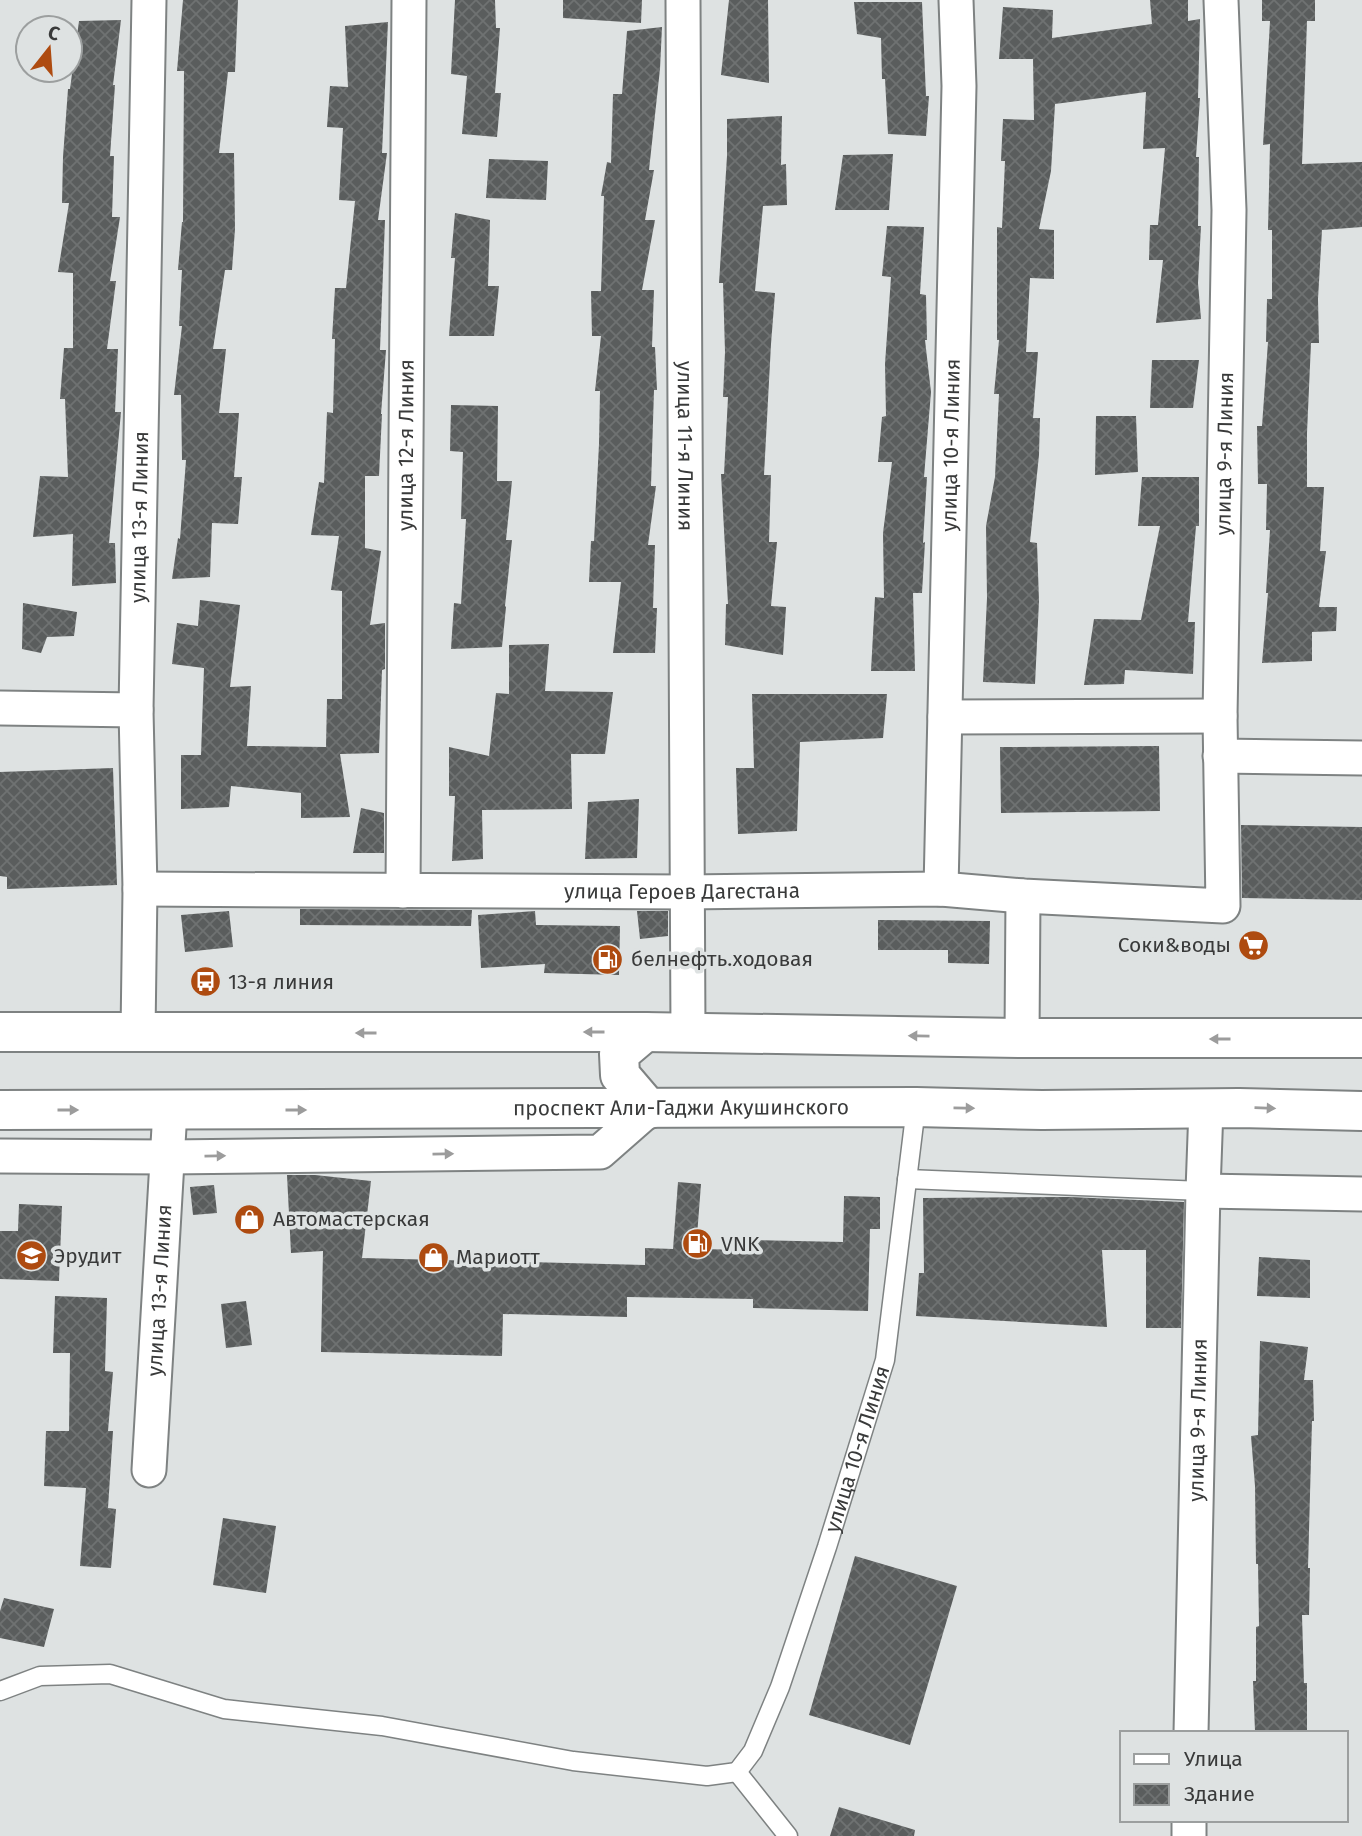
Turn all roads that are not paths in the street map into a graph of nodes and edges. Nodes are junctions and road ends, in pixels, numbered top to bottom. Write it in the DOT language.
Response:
graph roads {
  1 [pos="149,0"];
  2 [pos="409,0"];
  3 [pos="683,0"];
  4 [pos="956,0"];
  5 [pos="1221,0"];
  6 [pos="0,708"];
  7 [pos="136,710"];
  8 [pos="1220,716"];
  9 [pos="945,717"];
  10 [pos="1220,756"];
  11 [pos="1362,758"];
  12 [pos="140,889"];
  13 [pos="941,889"];
  14 [pos="403,891"];
  15 [pos="687,892"];
  16 [pos="1023,896"];
  17 [pos="1223,906"];
  18 [pos="0,1032"];
  19 [pos="645,1032"];
  20 [pos="138,1033"];
  21 [pos="688,1033"];
  22 [pos="1022,1038"];
  23 [pos="1362,1038"];
  24 [pos="916,1107"];
  25 [pos="1206,1108"];
  26 [pos="649,1109"];
  27 [pos="0,1110"];
  28 [pos="170,1110"];
  29 [pos="1362,1111"];
  30 [pos="0,1156"];
  31 [pos="167,1157"];
  32 [pos="907,1179"];
  33 [pos="1203,1191"];
  34 [pos="1362,1194"];
  35 [pos="149,1470"];
  36 [pos="0,1691"];
  37 [pos="1191,1731"];
  38 [pos="737,1772"];
  39 [pos="788,1836"];
  1 -- 7 [label="street, улица 13-я Линия"];
  2 -- 14 [label="street, улица 12-я Линия"];
  3 -- 15 [label="street, улица 11-я Линия"];
  4 -- 9 [label="street, улица 10-я Линия"];
  5 -- 8 [label="street, улица 9-я Линия"];
  6 -- 7 [label="street"];
  7 -- 12 [label="street, улица 13-я Линия"];
  8 -- 9 [label="street"];
  8 -- 10 [label="street, улица 9-я Линия"];
  9 -- 13 [label="street, улица 10-я Линия"];
  10 -- 11 [label="street"];
  10 -- 17 [label="street, улица 9-я Линия"];
  12 -- 14 [label="street, улица Героев Дагестана"];
  12 -- 20 [label="street, улица 13-я Линия"];
  13 -- 15 [label="street, улица Героев Дагестана"];
  13 -- 16 [label="street, улица Героев Дагестана"];
  14 -- 15 [label="street, улица Героев Дагестана"];
  15 -- 21 [label="street, улица 11-я Линия"];
  16 -- 17 [label="street, улица Героев Дагестана"];
  16 -- 22 [label="street"];
  18 -- 20 [label="main road"];
  19 -- 20 [label="main road, one-way"];
  19 -- 21 [label="main road"];
  19 -- 26 [label="main road"];
  22 -- 21 [label="main road, one-way"];
  23 -- 22 [label="main road, one-way"];
  24 -- 25 [label="main road, проспект Али-Гаджи Акушинского, one-way"];
  24 -- 26 [label="main road, проспект Али-Гаджи Акушинского"];
  24 -- 32 [label="lane, улица 10-я Линия"];
  25 -- 29 [label="main road, проспект Али-Гаджи Акушинского, one-way"];
  25 -- 33 [label="street, улица 9-я Линия"];
  28 -- 26 [label="main road, проспект Али-Гаджи Акушинского, one-way"];
  31 -- 26 [label="street, one-way"];
  27 -- 28 [label="main road, проспект Али-Гаджи Акушинского, one-way"];
  28 -- 31 [label="street, улица 13-я Линия"];
  30 -- 31 [label="street"];
  31 -- 35 [label="street, улица 13-я Линия"];
  32 -- 33 [label="lane"];
  32 -- 38 [label="lane, улица 10-я Линия"];
  33 -- 34 [label="street"];
  33 -- 37 [label="street, улица 9-я Линия"];
  36 -- 38 [label="lane"];
  38 -- 39 [label="lane"];
}
